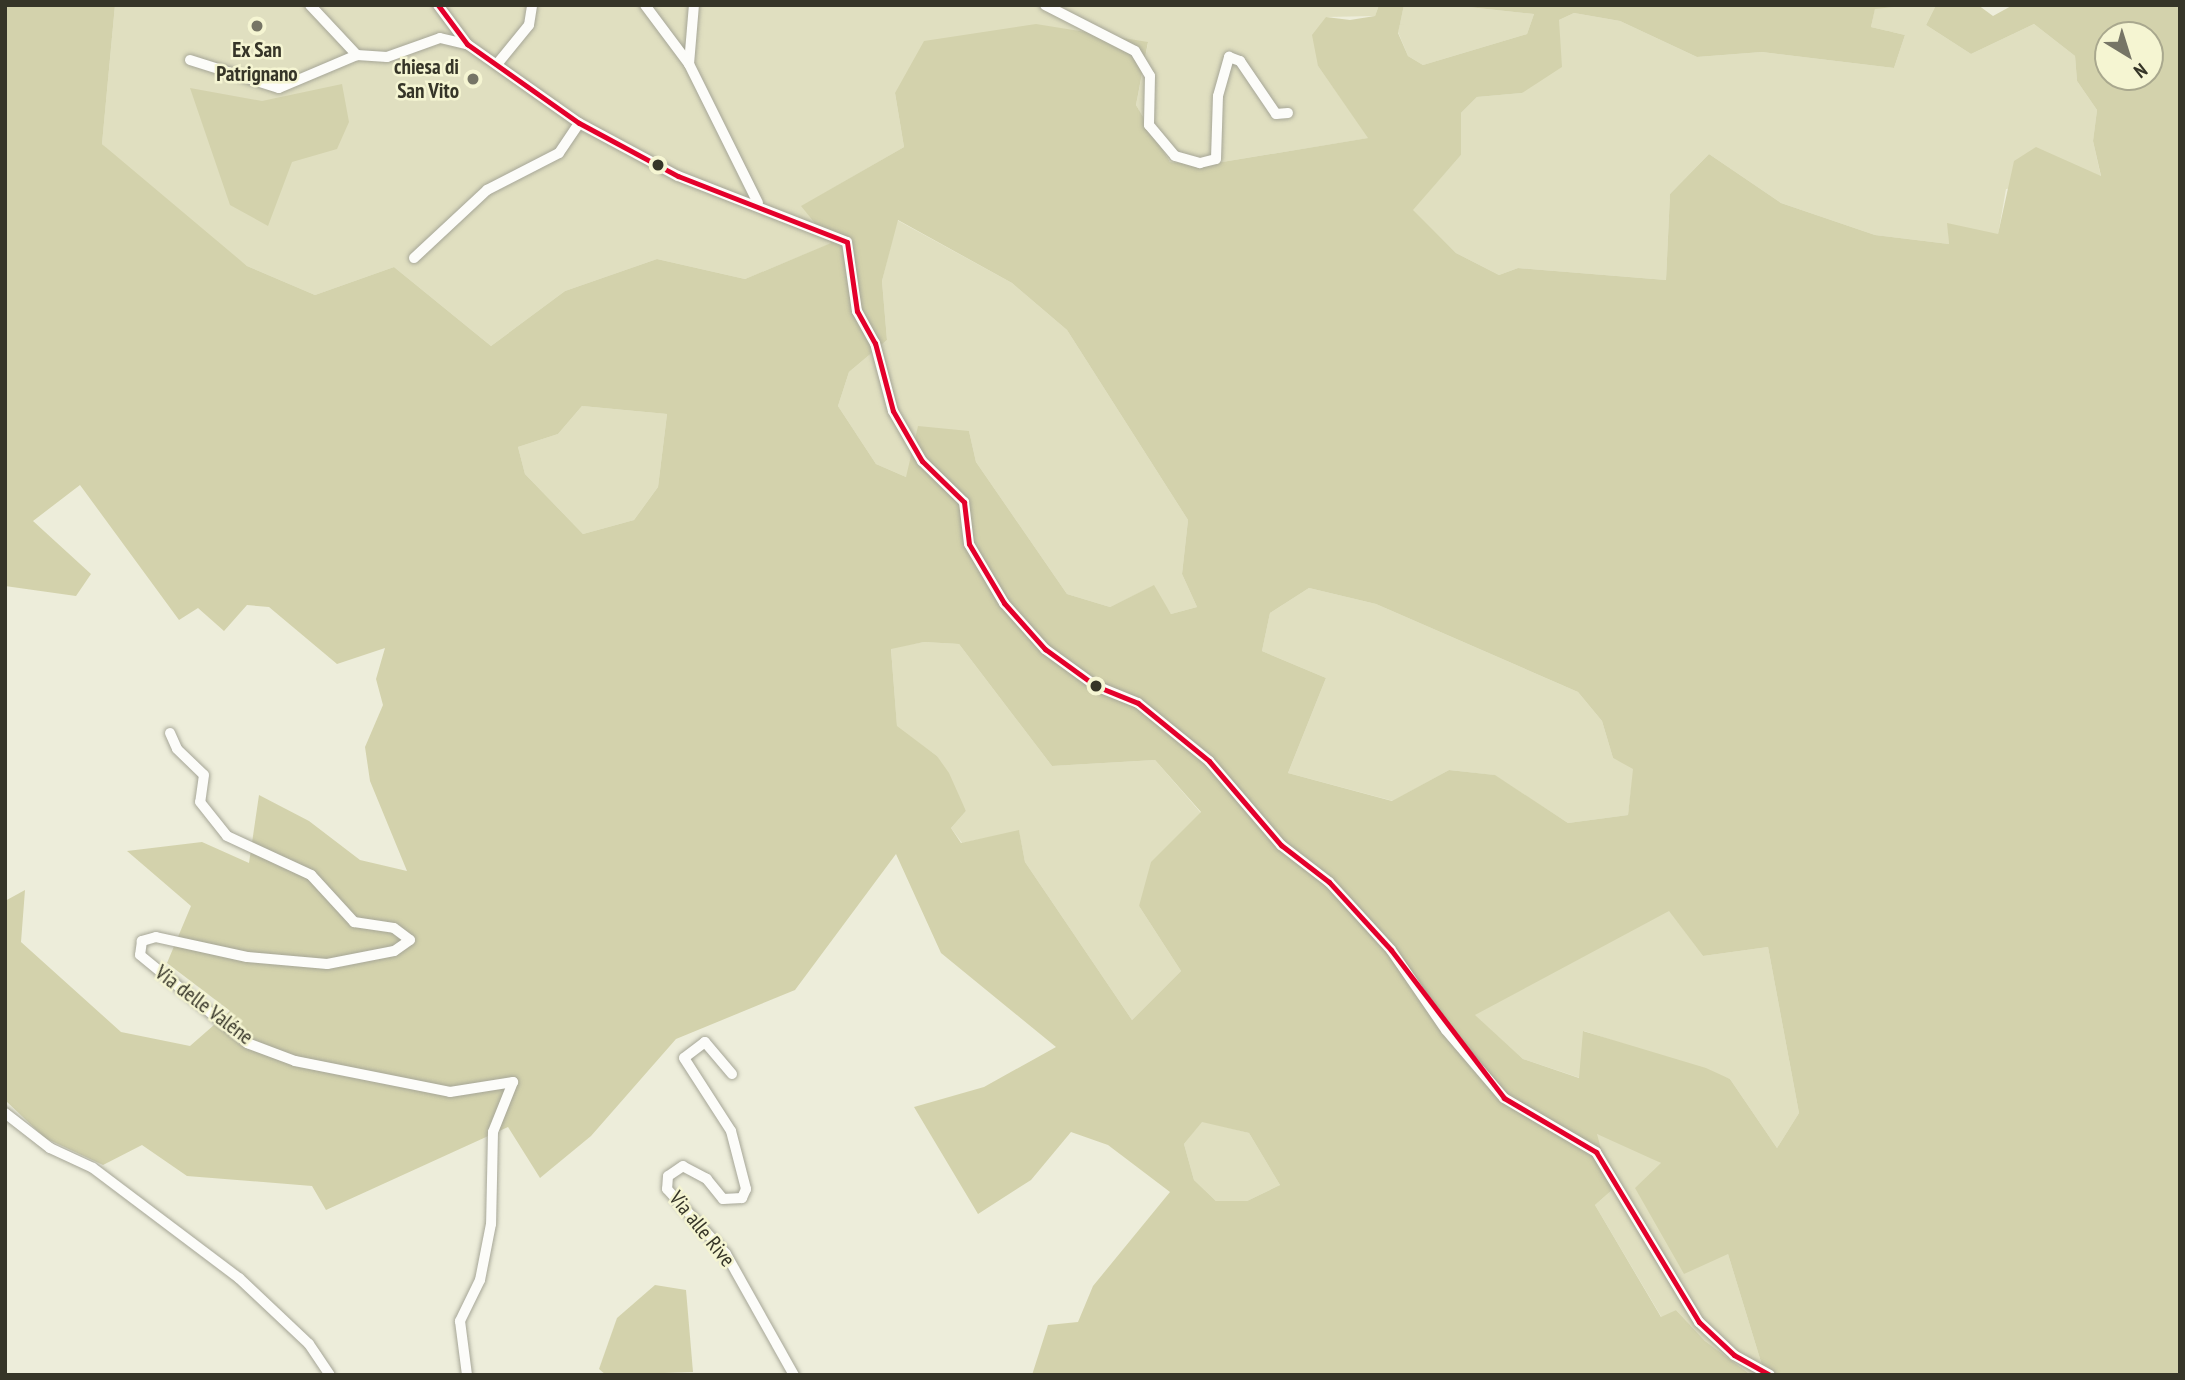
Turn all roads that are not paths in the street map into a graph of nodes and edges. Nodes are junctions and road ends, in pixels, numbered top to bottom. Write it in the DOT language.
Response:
graph roads {
  1 [pos="310,5"];
  2 [pos="438,5"];
  3 [pos="532,5"];
  4 [pos="645,5"];
  5 [pos="694,5"];
  6 [pos="1045,5"];
  7 [pos="467,44"];
  8 [pos="357,55"];
  9 [pos="190,60"];
  10 [pos="498,63"];
  11 [pos="689,64"];
  12 [pos="1288,113"];
  13 [pos="579,124"];
  14 [pos="758,203"];
  15 [pos="414,258"];
  16 [pos="170,733"];
  17 [pos="732,1074"];
  18 [pos="5,1113"];
  19 [pos="330,1375"];
  20 [pos="467,1375"];
  21 [pos="794,1375"];
  22 [pos="1770,1375"];
  1 -- 8 [label="street"];
  2 -- 7 [label="street"];
  3 -- 10 [label="street"];
  4 -- 11 [label="street"];
  5 -- 11 [label="street"];
  6 -- 12 [label="street"];
  7 -- 8 [label="street"];
  7 -- 10 [label="street"];
  8 -- 9 [label="street"];
  10 -- 13 [label="street"];
  11 -- 14 [label="street"];
  13 -- 14 [label="street"];
  13 -- 15 [label="street"];
  14 -- 22 [label="street"];
  16 -- 20 [label="street, Via delle Valéne"];
  17 -- 21 [label="street, Via alle Rive"];
  18 -- 19 [label="street"];
}
